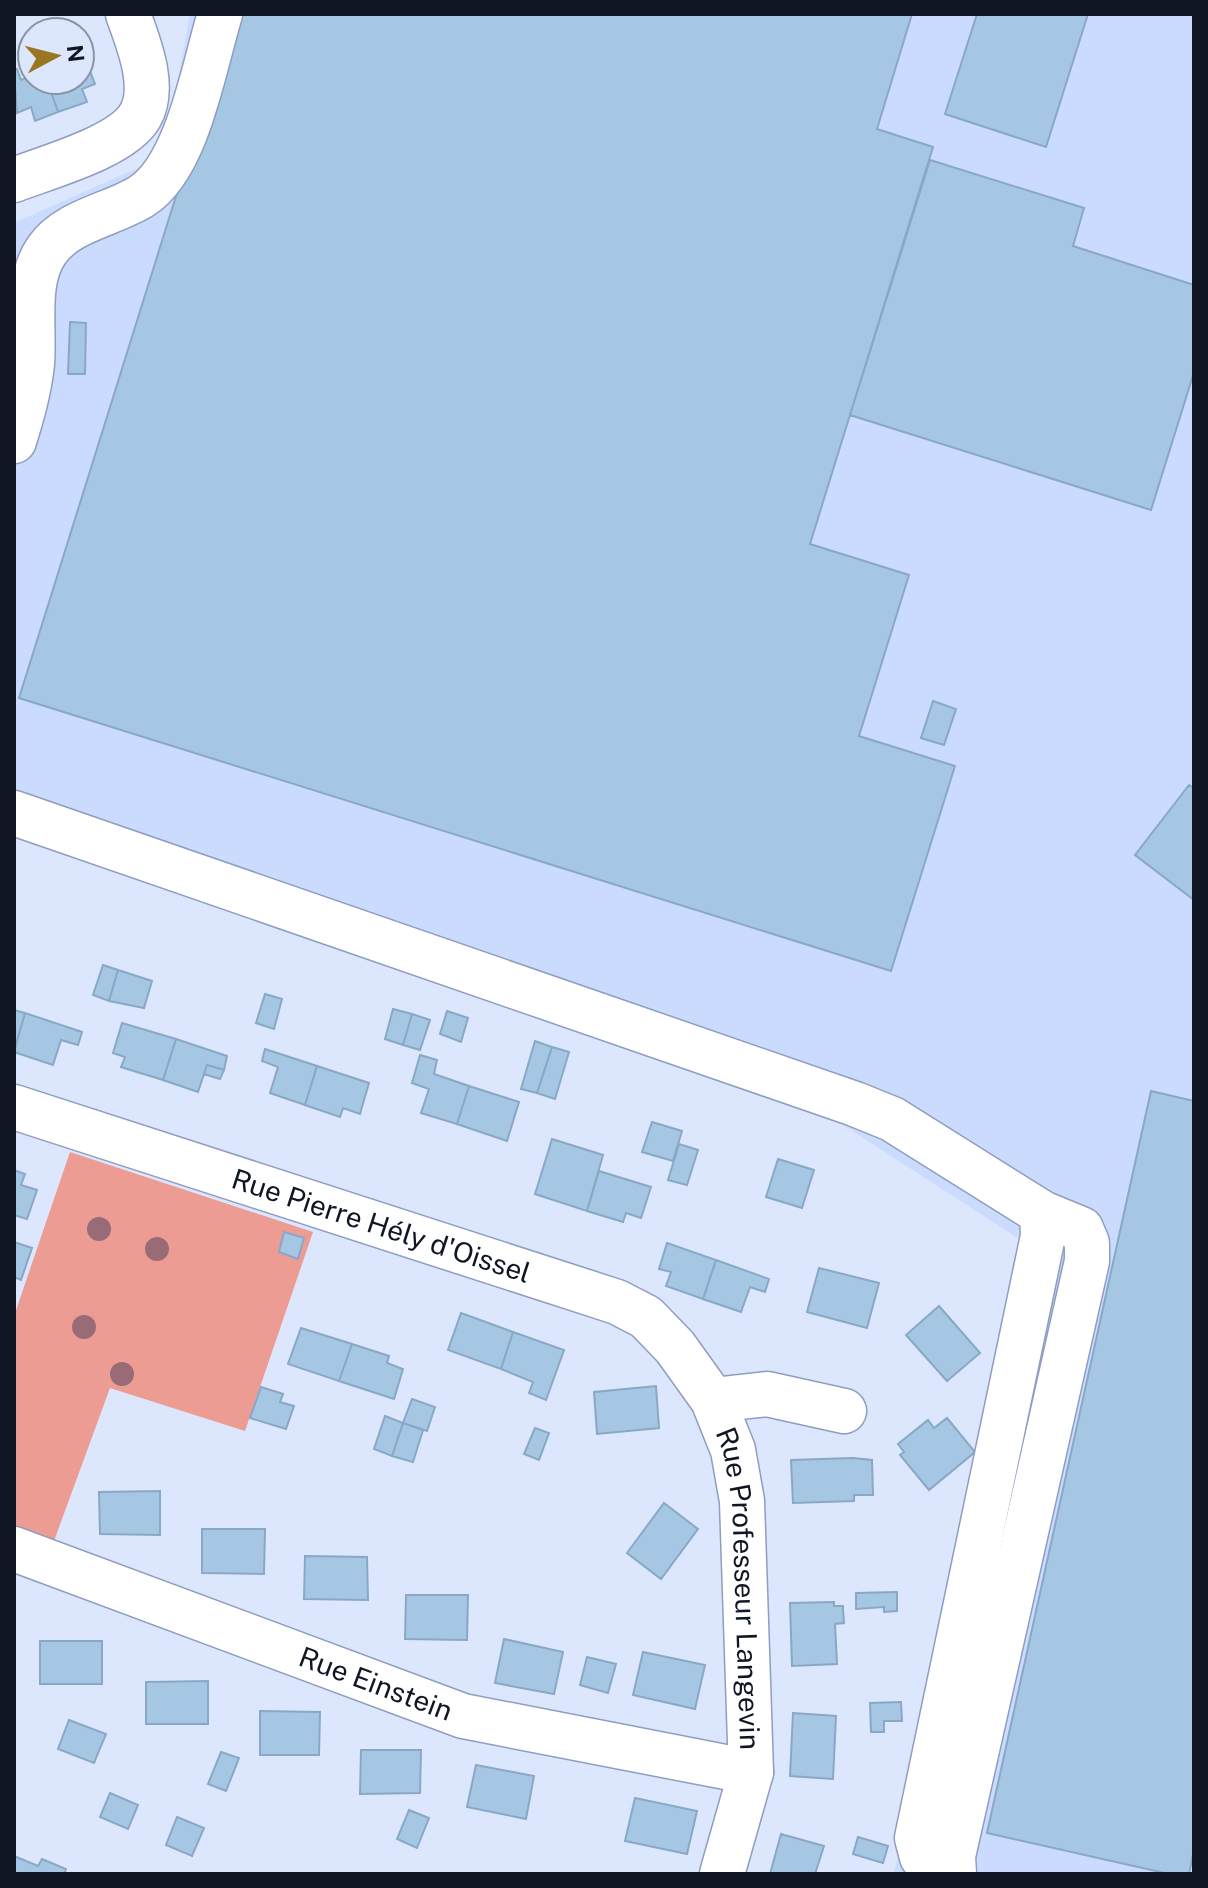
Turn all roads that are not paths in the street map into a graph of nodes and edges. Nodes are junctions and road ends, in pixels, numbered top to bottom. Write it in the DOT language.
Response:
graph roads {
  1 [pos="128,14"];
  2 [pos="220,14"];
  3 [pos="14,180"];
  4 [pos="14,441"];
  5 [pos="14,813"];
  6 [pos="14,1107"];
  7 [pos="1042,1213"];
  8 [pos="713,1400"];
  9 [pos="844,1411"];
  10 [pos="14,1549"];
  11 [pos="751,1772"];
  12 [pos="722,1874"];
  13 [pos="936,1874"];
  14 [pos="954,1874"];
  1 -- 3 [label="street"];
  2 -- 4 [label="street"];
  5 -- 7 [label="street"];
  6 -- 8 [label="street, Rue Pierre Hély d'Oissel"];
  7 -- 13 [label="street"];
  7 -- 14 [label="street"];
  8 -- 9 [label="street"];
  8 -- 11 [label="street, Rue Professeur Langevin"];
  10 -- 11 [label="street, Rue Einstein"];
  11 -- 12 [label="street, Rue Professeur Langevin"];
}
